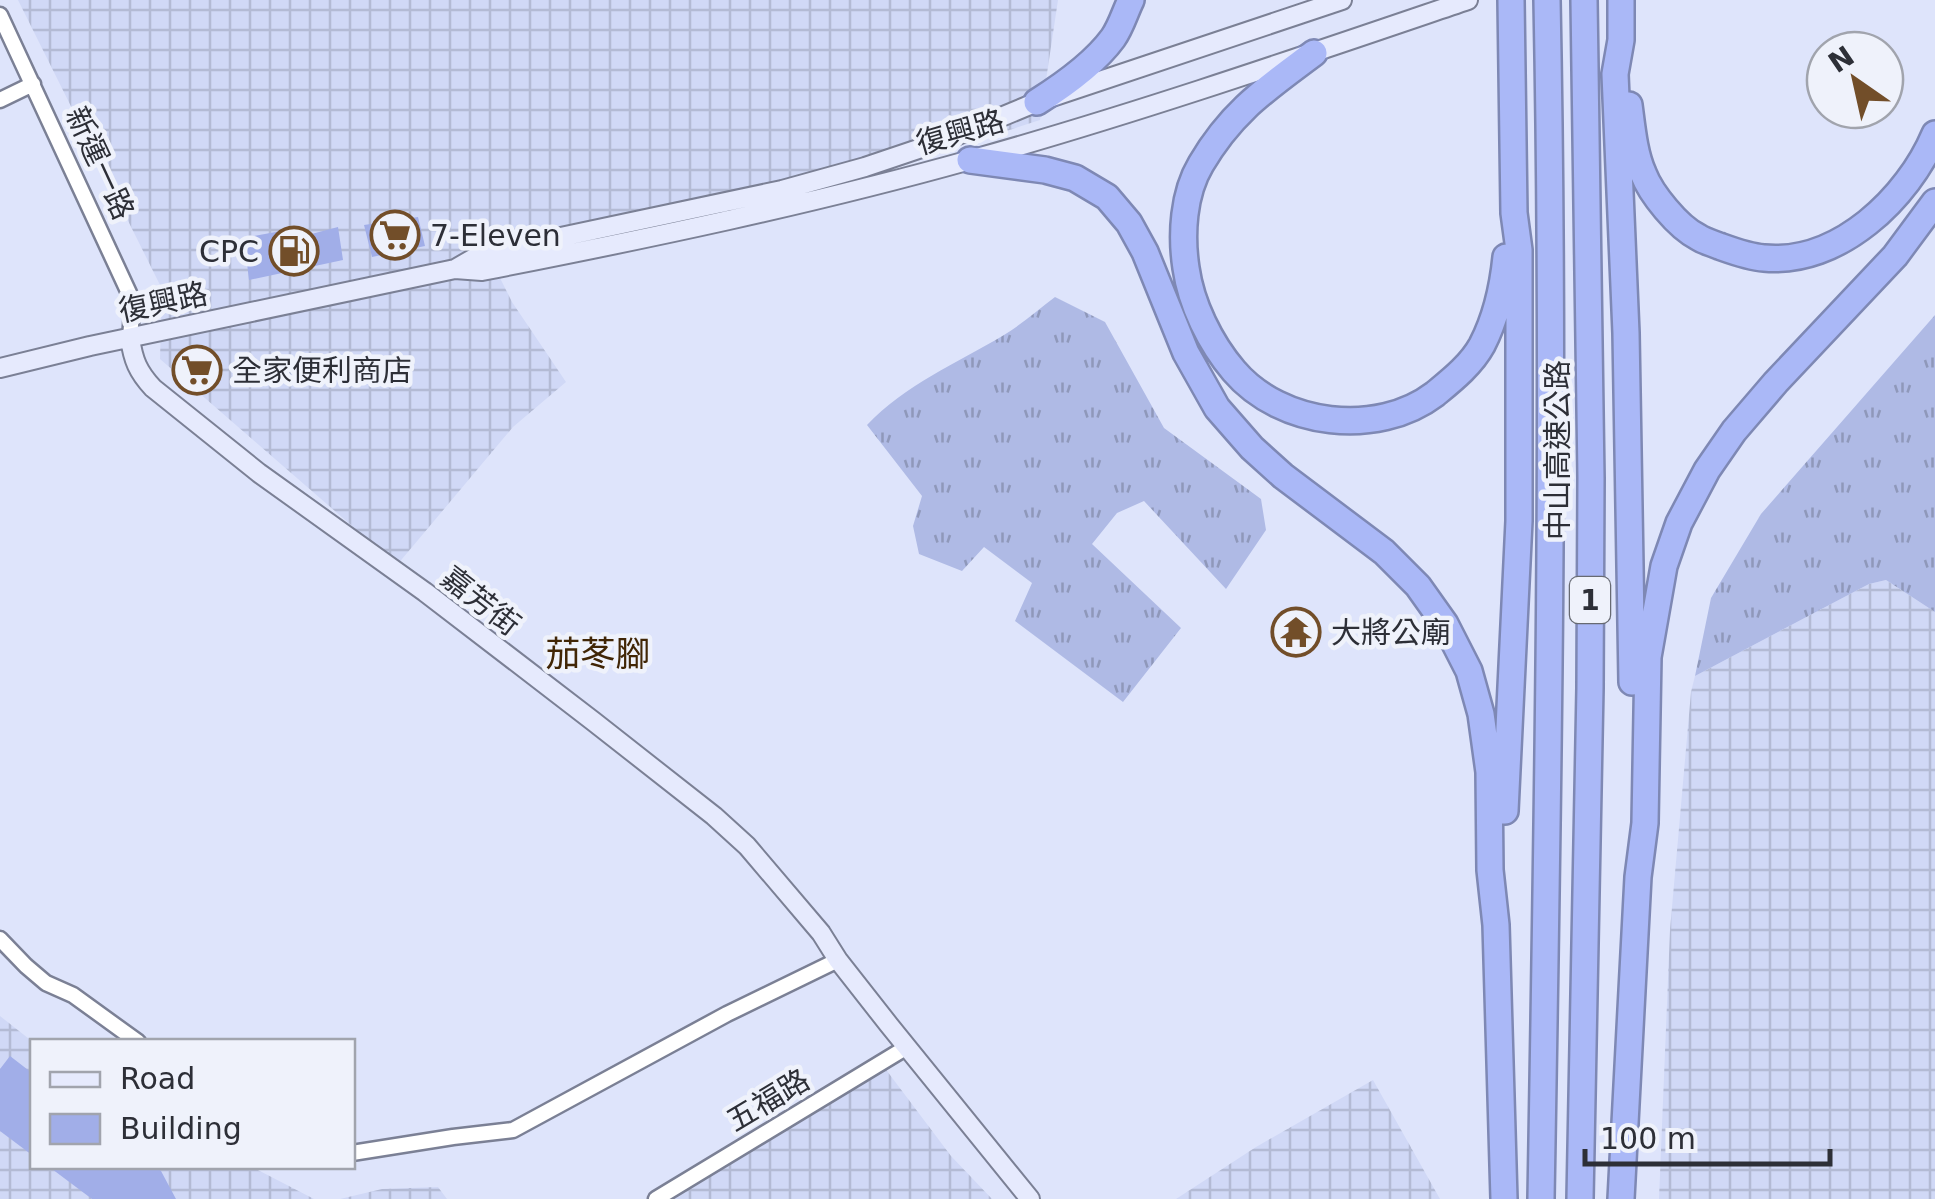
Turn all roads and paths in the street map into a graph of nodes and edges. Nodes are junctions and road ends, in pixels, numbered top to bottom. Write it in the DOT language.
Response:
graph roads {
  1 [pos="1131,0"];
  2 [pos="1342,0"];
  3 [pos="1468,0"];
  4 [pos="1584,0"];
  5 [pos="1620,0"];
  6 [pos="1547,5"];
  7 [pos="1512,12"];
  8 [pos="0,16"];
  9 [pos="1621,40"];
  10 [pos="1314,54"];
  11 [pos="33,84"];
  12 [pos="0,100"];
  13 [pos="1036,102"];
  14 [pos="1935,134"];
  15 [pos="970,160"];
  16 [pos="1935,202"];
  17 [pos="1514,213"];
  18 [pos="455,269"];
  19 [pos="130,338"];
  20 [pos="0,368"];
  21 [pos="1638,877"];
  22 [pos="1496,926"];
  23 [pos="0,939"];
  24 [pos="838,960"];
  25 [pos="134,1039"];
  26 [pos="907,1047"];
  27 [pos="355,1153"];
  28 [pos="656,1199"];
  29 [pos="1030,1199"];
  30 [pos="1504,1199"];
  31 [pos="1541,1199"];
  32 [pos="1580,1199"];
  33 [pos="1621,1199"];
  1 -- 13 [label="highway"];
  2 -- 13 [label="main road, 復興路"];
  3 -- 10 [label="main road, 復興路"];
  4 -- 32 [label="highway, 中山高速公路 / 1"];
  5 -- 9 [label="highway"];
  6 -- 31 [label="highway, 中山高速公路 / 1"];
  7 -- 17 [label="highway"];
  8 -- 11 [label="street, 新運一路"];
  9 -- 14 [label="highway"];
  9 -- 21 [label="highway"];
  10 -- 15 [label="main road, 復興路"];
  10 -- 17 [label="highway"];
  11 -- 12 [label="street"];
  11 -- 19 [label="street, 新運一路"];
  13 -- 18 [label="main road, 復興路"];
  15 -- 18 [label="main road, 復興路"];
  15 -- 22 [label="highway"];
  16 -- 21 [label="highway"];
  17 -- 22 [label="highway"];
  18 -- 19 [label="main road, 復興路"];
  19 -- 20 [label="main road, 復興路"];
  19 -- 24 [label="main road, 嘉芳街"];
  21 -- 33 [label="highway"];
  22 -- 30 [label="highway"];
  23 -- 25 [label="street"];
  24 -- 26 [label="main road, 嘉芳街"];
  24 -- 27 [label="street"];
  26 -- 28 [label="street, 五福路"];
  26 -- 29 [label="main road, 嘉芳街"];
}
